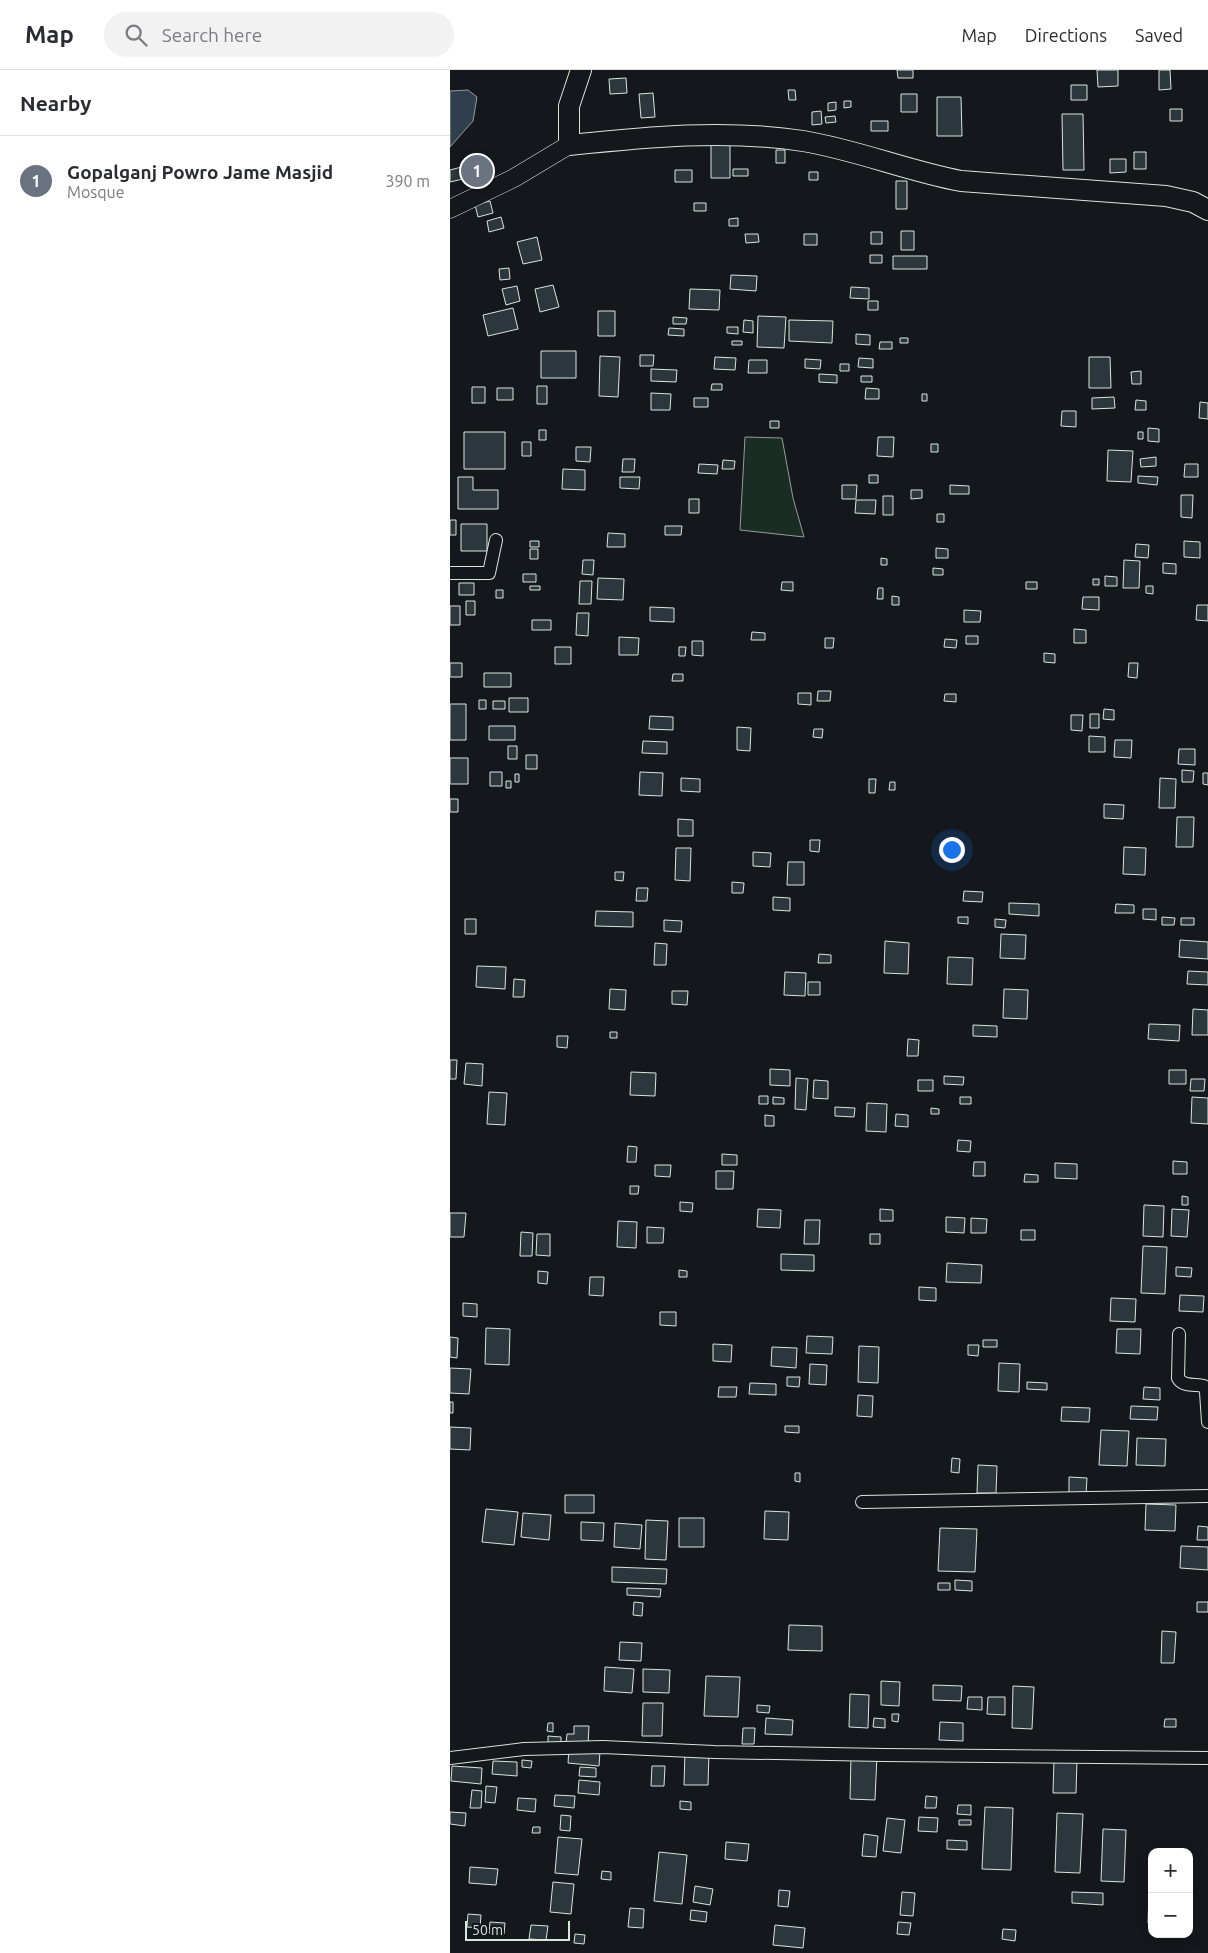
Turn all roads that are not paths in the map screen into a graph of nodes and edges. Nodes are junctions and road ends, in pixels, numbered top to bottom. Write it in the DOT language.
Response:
graph roads {
  1 [pos="582,70"];
  2 [pos="569,145"];
  3 [pos="450,209"];
  4 [pos="1208,210"];
  5 [pos="496,540"];
  6 [pos="450,572"];
  7 [pos="1179,1334"];
  8 [pos="1208,1422"];
  9 [pos="1208,1496"];
  10 [pos="862,1502"];
  11 [pos="450,1758"];
  12 [pos="1208,1758"];
  1 -- 2 [label="main road"];
  2 -- 3 [label="street"];
  2 -- 4 [label="main road"];
  5 -- 6 [label="street"];
  7 -- 8 [label="street"];
  9 -- 10 [label="street"];
  11 -- 12 [label="street"];
}
